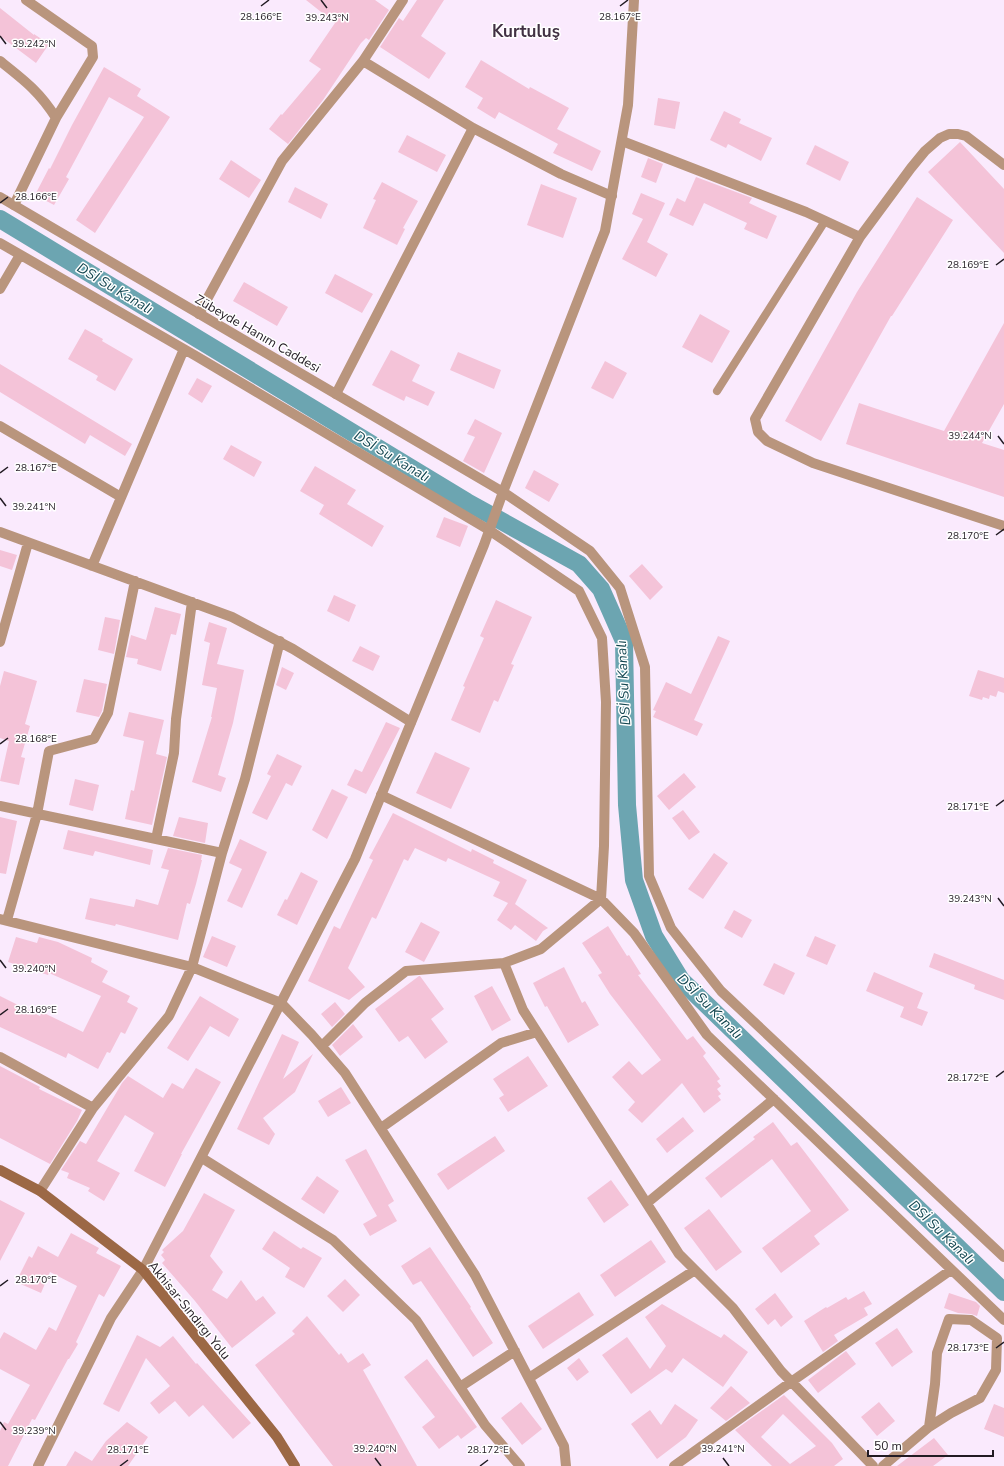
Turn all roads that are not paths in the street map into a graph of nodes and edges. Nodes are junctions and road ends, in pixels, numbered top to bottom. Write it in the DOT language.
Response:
graph roads {
  1 [pos="26,0"];
  2 [pos="403,0"];
  3 [pos="634,0"];
  4 [pos="0,61"];
  5 [pos="363,61"];
  6 [pos="56,118"];
  7 [pos="473,128"];
  8 [pos="622,141"];
  9 [pos="1004,165"];
  10 [pos="612,196"];
  11 [pos="0,197"];
  12 [pos="14,205"];
  13 [pos="825,221"];
  14 [pos="860,237"];
  15 [pos="0,243"];
  16 [pos="20,255"];
  17 [pos="0,289"];
  18 [pos="199,314"];
  19 [pos="184,349"];
  20 [pos="717,391"];
  21 [pos="336,394"];
  22 [pos="0,426"];
  23 [pos="503,492"];
  24 [pos="121,497"];
  25 [pos="1004,526"];
  26 [pos="489,530"];
  27 [pos="0,532"];
  28 [pos="28,543"];
  29 [pos="92,566"];
  30 [pos="135,581"];
  31 [pos="192,602"];
  32 [pos="280,641"];
  33 [pos="0,642"];
  34 [pos="411,722"];
  35 [pos="381,795"];
  36 [pos="0,806"];
  37 [pos="37,814"];
  38 [pos="156,839"];
  39 [pos="222,853"];
  40 [pos="601,899"];
  41 [pos="4,919"];
  42 [pos="504,963"];
  43 [pos="192,967"];
  44 [pos="281,1003"];
  45 [pos="537,1032"];
  46 [pos="322,1046"];
  47 [pos="0,1057"];
  48 [pos="774,1099"];
  49 [pos="93,1108"];
  50 [pos="381,1128"];
  51 [pos="202,1158"];
  52 [pos="0,1170"];
  53 [pos="40,1191"];
  54 [pos="647,1203"];
  55 [pos="1004,1257"];
  56 [pos="143,1270"];
  57 [pos="695,1270"];
  58 [pos="951,1270"];
  59 [pos="1004,1320"];
  60 [pos="515,1351"];
  61 [pos="529,1378"];
  62 [pos="791,1382"];
  63 [pos="460,1387"];
  64 [pos="929,1427"];
  65 [pos="38,1466"];
  66 [pos="295,1466"];
  67 [pos="520,1466"];
  68 [pos="566,1466"];
  69 [pos="674,1466"];
  70 [pos="873,1466"];
  71 [pos="883,1466"];
  1 -- 6 [label="street"];
  2 -- 5 [label="street"];
  3 -- 8 [label="street"];
  4 -- 6 [label="street"];
  5 -- 7 [label="street"];
  5 -- 18 [label="street"];
  6 -- 12 [label="street"];
  7 -- 10 [label="street"];
  7 -- 21 [label="street"];
  8 -- 10 [label="street"];
  8 -- 13 [label="street"];
  9 -- 14 [label="street"];
  10 -- 23 [label="street"];
  11 -- 12 [label="street, Zübeyde Hanım Caddesi"];
  12 -- 18 [label="street, Zübeyde Hanım Caddesi"];
  13 -- 14 [label="street"];
  13 -- 20 [label="lane"];
  14 -- 25 [label="street"];
  15 -- 16 [label="street"];
  16 -- 17 [label="street"];
  16 -- 19 [label="street"];
  18 -- 21 [label="street, Zübeyde Hanım Caddesi"];
  19 -- 24 [label="street"];
  19 -- 26 [label="street"];
  21 -- 23 [label="street, Zübeyde Hanım Caddesi"];
  22 -- 24 [label="street"];
  23 -- 26 [label="street"];
  23 -- 55 [label="street, Zübeyde Hanım Caddesi"];
  24 -- 29 [label="street"];
  26 -- 34 [label="street"];
  26 -- 40 [label="street"];
  27 -- 28 [label="street"];
  28 -- 29 [label="street"];
  28 -- 33 [label="street"];
  29 -- 30 [label="street"];
  30 -- 31 [label="street"];
  30 -- 37 [label="street"];
  31 -- 32 [label="street"];
  31 -- 38 [label="street"];
  32 -- 34 [label="street"];
  32 -- 39 [label="street"];
  34 -- 35 [label="street"];
  35 -- 40 [label="street"];
  35 -- 44 [label="street"];
  36 -- 37 [label="street"];
  37 -- 38 [label="street"];
  37 -- 41 [label="street"];
  38 -- 39 [label="street"];
  39 -- 43 [label="street"];
  40 -- 42 [label="street"];
  40 -- 48 [label="street"];
  41 -- 43 [label="street"];
  42 -- 45 [label="street"];
  42 -- 46 [label="street"];
  43 -- 44 [label="street"];
  43 -- 49 [label="street"];
  44 -- 46 [label="street"];
  44 -- 51 [label="street"];
  45 -- 50 [label="street"];
  45 -- 54 [label="street"];
  46 -- 50 [label="street"];
  47 -- 49 [label="street"];
  48 -- 54 [label="street"];
  48 -- 58 [label="street"];
  49 -- 53 [label="street"];
  50 -- 60 [label="street"];
  51 -- 56 [label="street"];
  51 -- 63 [label="street"];
  52 -- 53 [label="main road, Akhisar-Sındırgı Yolu"];
  53 -- 56 [label="main road, Akhisar-Sındırgı Yolu"];
  54 -- 57 [label="street"];
  56 -- 65 [label="street"];
  56 -- 66 [label="main road, Akhisar-Sındırgı Yolu"];
  57 -- 61 [label="street"];
  57 -- 62 [label="street"];
  58 -- 59 [label="street"];
  58 -- 62 [label="street"];
  60 -- 61 [label="street"];
  60 -- 63 [label="street"];
  61 -- 68 [label="street"];
  62 -- 69 [label="street"];
  62 -- 70 [label="street"];
  63 -- 67 [label="street"];
  64 -- 64 [label="street"];
  64 -- 71 [label="street"];
}
